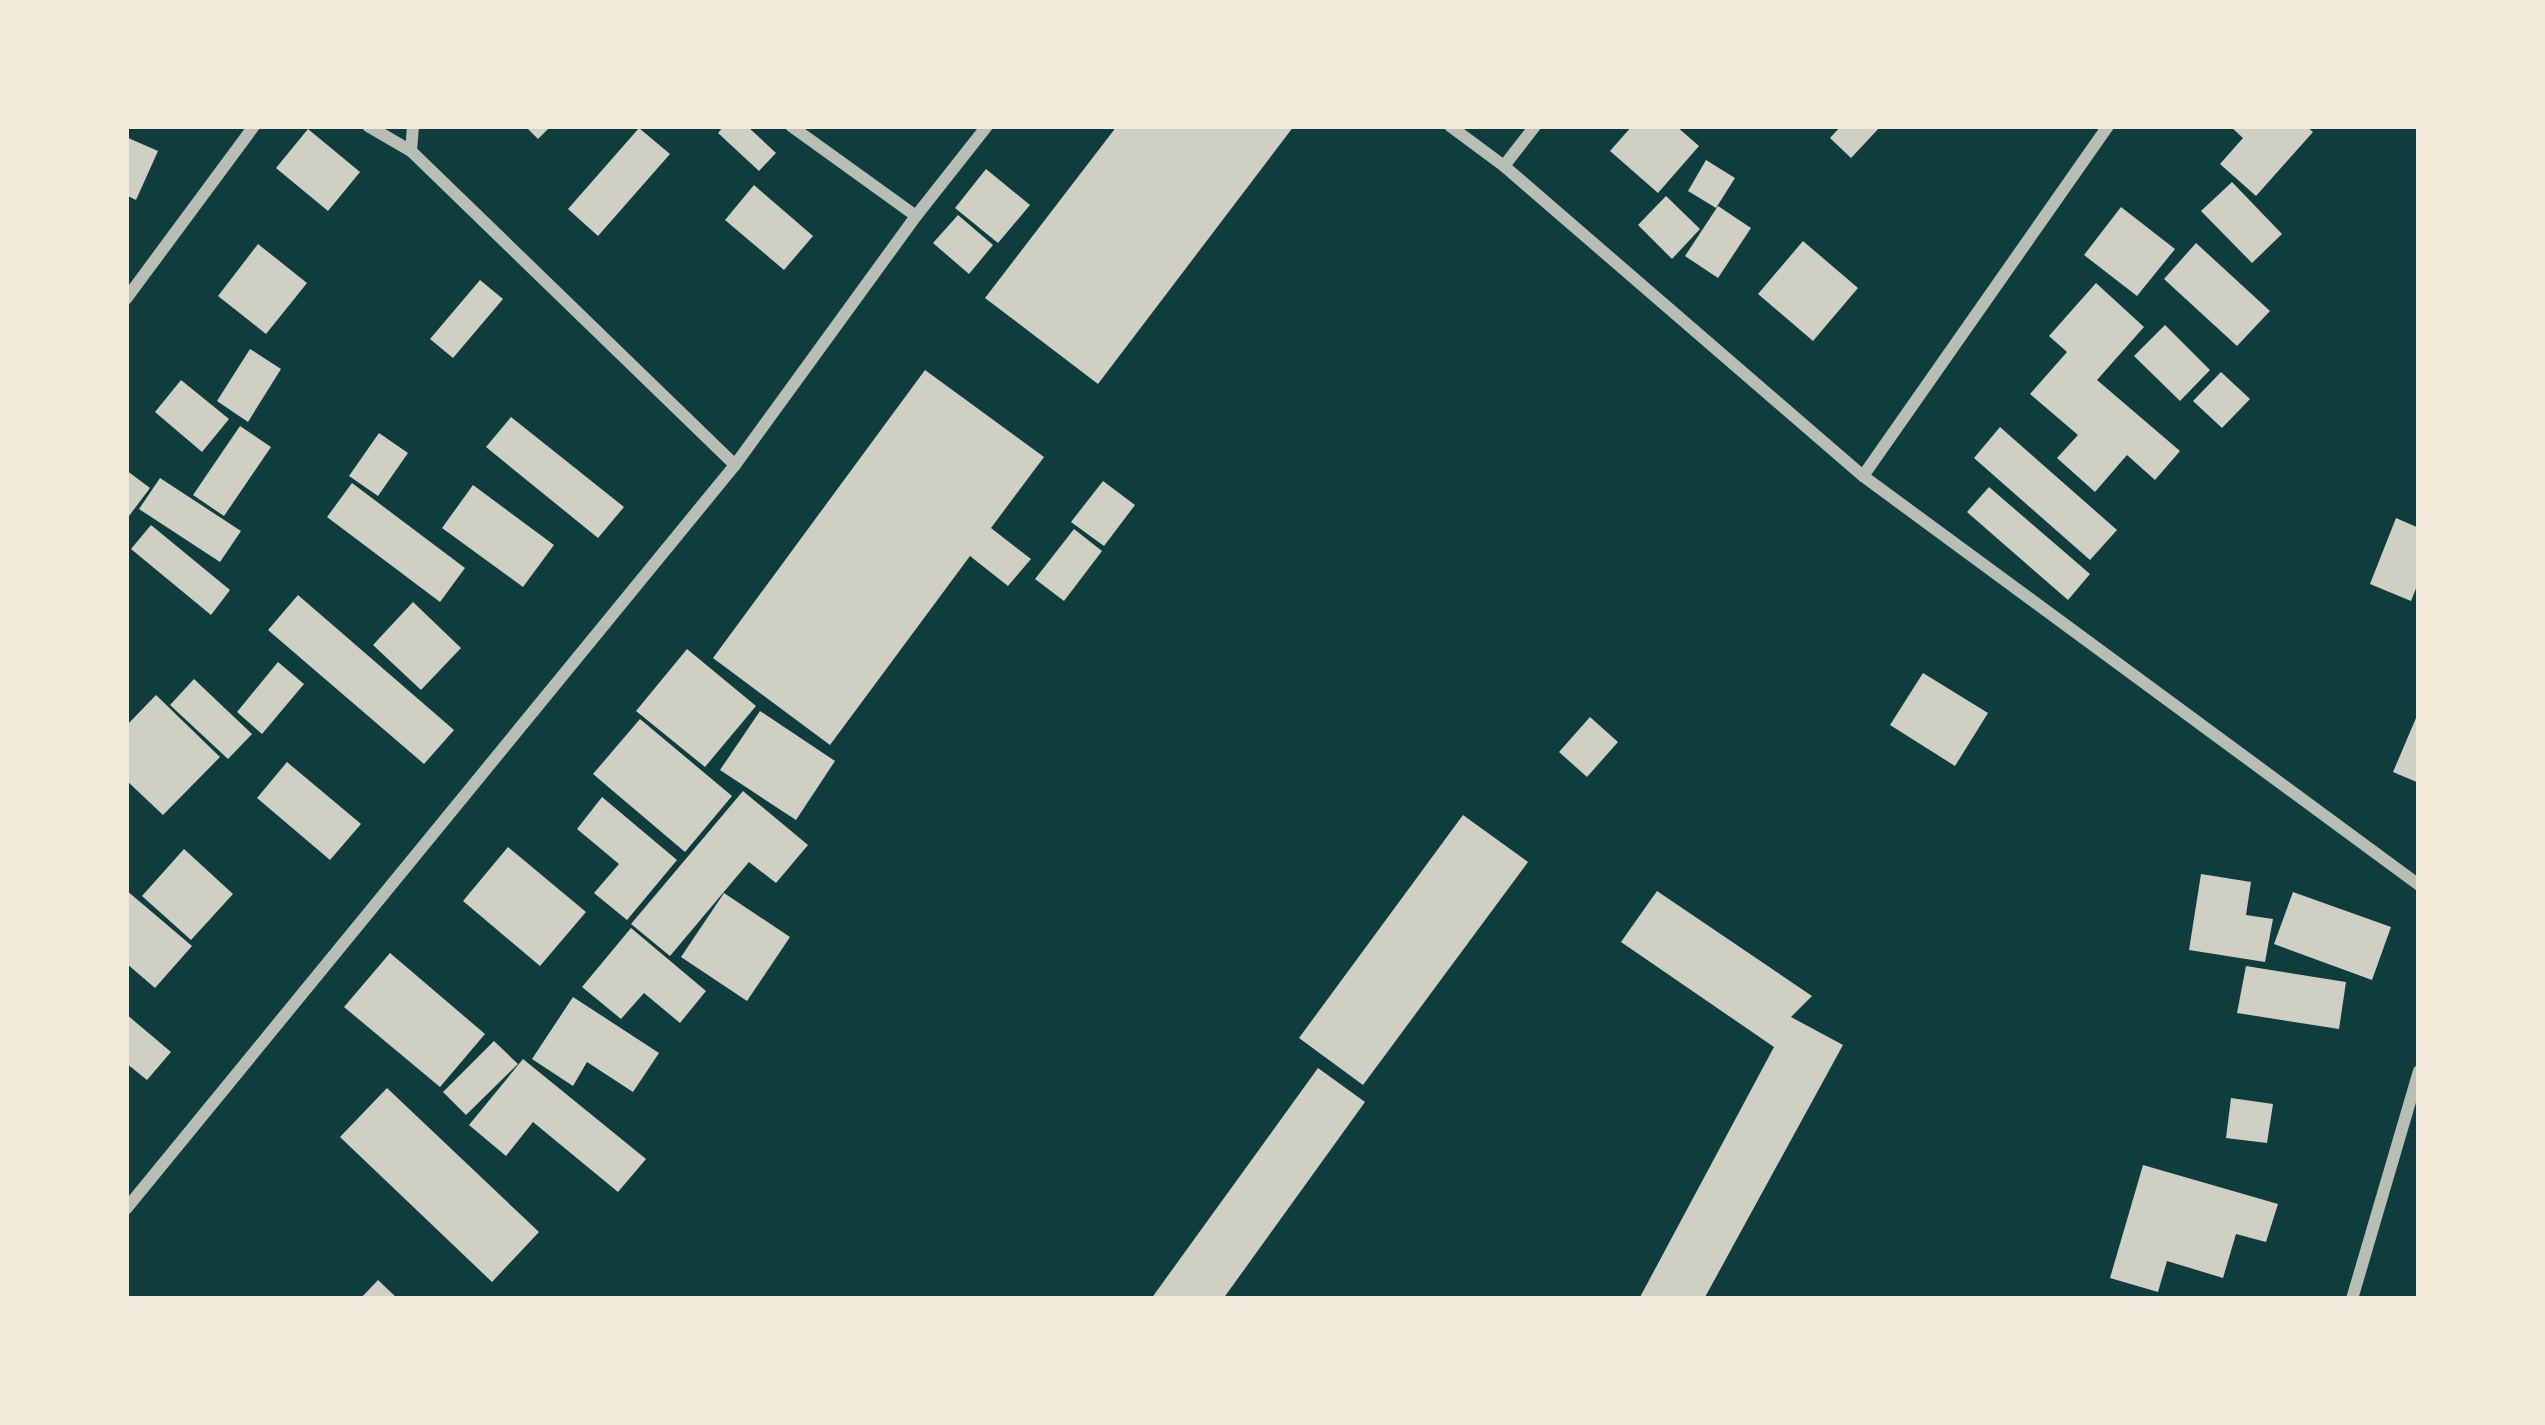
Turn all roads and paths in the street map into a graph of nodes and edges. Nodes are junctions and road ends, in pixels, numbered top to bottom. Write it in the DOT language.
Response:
graph roads {
  1 [pos="254,126"];
  2 [pos="368,126"];
  3 [pos="413,126"];
  4 [pos="791,126"];
  5 [pos="987,126"];
  6 [pos="1450,126"];
  7 [pos="1535,126"];
  8 [pos="2108,126"];
  9 [pos="411,151"];
  10 [pos="1504,166"];
  11 [pos="916,216"];
  12 [pos="126,299"];
  13 [pos="735,465"];
  14 [pos="1863,476"];
  15 [pos="2419,886"];
  16 [pos="2419,1070"];
  17 [pos="126,1209"];
  18 [pos="2353,1299"];
  1 -- 12 [label="street"];
  2 -- 9 [label="street"];
  3 -- 9 [label="street"];
  4 -- 11 [label="street"];
  5 -- 11 [label="street"];
  6 -- 10 [label="street"];
  7 -- 10 [label="street"];
  8 -- 14 [label="street"];
  9 -- 13 [label="street"];
  10 -- 14 [label="street"];
  11 -- 13 [label="street"];
  13 -- 17 [label="street"];
  14 -- 15 [label="street"];
  16 -- 18 [label="street"];
}
